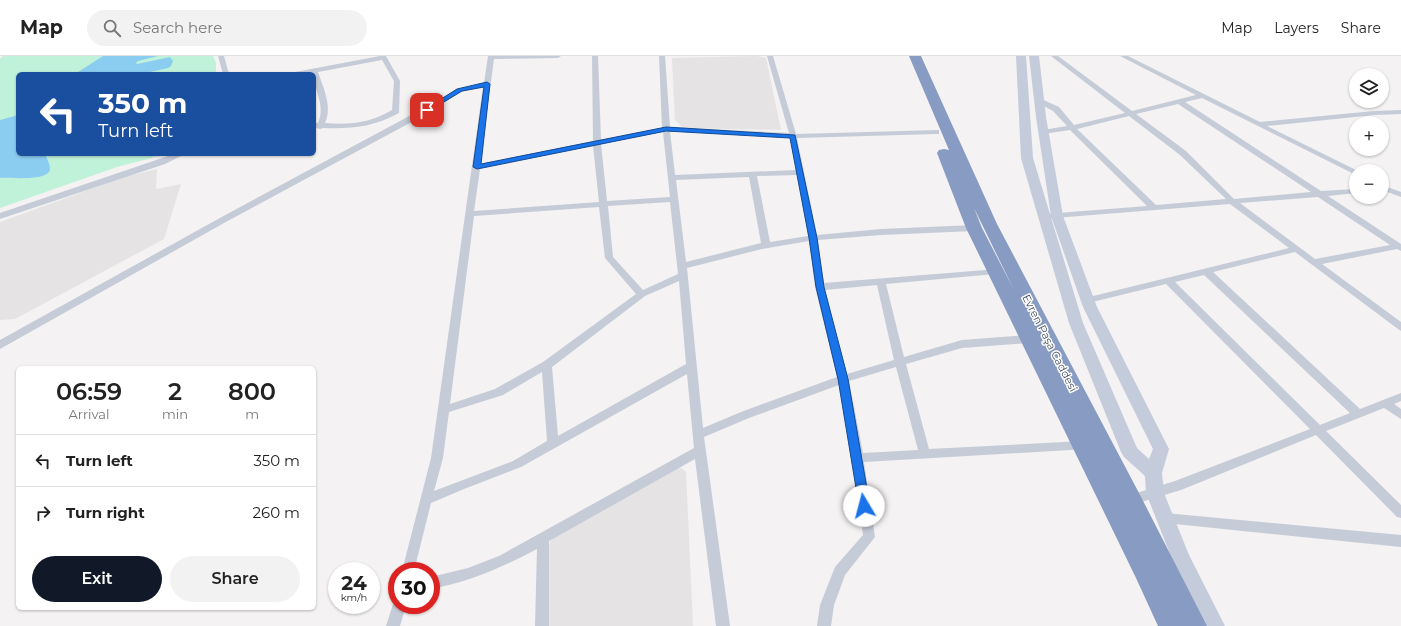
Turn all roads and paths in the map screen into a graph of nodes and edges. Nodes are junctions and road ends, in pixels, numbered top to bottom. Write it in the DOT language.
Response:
graph roads {
  1 [pos="221,56"];
  2 [pos="491,56"];
  3 [pos="558,56"];
  4 [pos="595,56"];
  5 [pos="662,56"];
  6 [pos="770,56"];
  7 [pos="903,56"];
  8 [pos="915,56"];
  9 [pos="1021,56"];
  10 [pos="1034,56"];
  11 [pos="1054,56"];
  12 [pos="1123,56"];
  13 [pos="383,57"];
  14 [pos="314,70"];
  15 [pos="225,72"];
  16 [pos="303,72"];
  17 [pos="316,77"];
  18 [pos="487,84"];
  19 [pos="1202,96"];
  20 [pos="1039,100"];
  21 [pos="1180,102"];
  22 [pos="1401,112"];
  23 [pos="1132,113"];
  24 [pos="1259,124"];
  25 [pos="317,126"];
  26 [pos="1072,128"];
  27 [pos="666,129"];
  28 [pos="936,132"];
  29 [pos="1043,132"];
  30 [pos="793,136"];
  31 [pos="597,144"];
  32 [pos="176,156"];
  33 [pos="477,167"];
  34 [pos="1349,170"];
  35 [pos="800,172"];
  36 [pos="753,175"];
  37 [pos="672,178"];
  38 [pos="1389,190"];
  39 [pos="1349,192"];
  40 [pos="1320,194"];
  41 [pos="1401,195"];
  42 [pos="674,199"];
  43 [pos="1233,202"];
  44 [pos="604,204"];
  45 [pos="1154,208"];
  46 [pos="471,214"];
  47 [pos="0,216"];
  48 [pos="1051,217"];
  49 [pos="974,228"];
  50 [pos="813,238"];
  51 [pos="766,246"];
  52 [pos="1400,247"];
  53 [pos="1296,249"];
  54 [pos="1314,262"];
  55 [pos="682,271"];
  56 [pos="995,271"];
  57 [pos="1206,271"];
  58 [pos="1168,280"];
  59 [pos="881,282"];
  60 [pos="820,287"];
  61 [pos="642,294"];
  62 [pos="1088,300"];
  63 [pos="1401,327"];
  64 [pos="1029,339"];
  65 [pos="0,345"];
  66 [pos="900,362"];
  67 [pos="547,364"];
  68 [pos="692,366"];
  69 [pos="843,379"];
  70 [pos="1401,397"];
  71 [pos="1385,403"];
  72 [pos="443,410"];
  73 [pos="1358,414"];
  74 [pos="1401,416"];
  75 [pos="1319,429"];
  76 [pos="698,435"];
  77 [pos="553,442"];
  78 [pos="1083,446"];
  79 [pos="701,450"];
  80 [pos="925,455"];
  81 [pos="858,458"];
  82 [pos="1153,473"];
  83 [pos="1155,493"];
  84 [pos="426,500"];
  85 [pos="1131,500"];
  86 [pos="1401,513"];
  87 [pos="1165,518"];
  88 [pos="543,538"];
  89 [pos="1401,541"];
  90 [pos="410,562"];
  91 [pos="440,582"];
  92 [pos="397,614"];
  93 [pos="394,626"];
  94 [pos="542,626"];
  95 [pos="723,626"];
  96 [pos="824,626"];
  97 [pos="1171,626"];
  98 [pos="1194,626"];
  99 [pos="1215,626"];
  1 -- 15 [label="street"];
  2 -- 3 [label="street"];
  2 -- 18 [label="street"];
  4 -- 31 [label="street"];
  5 -- 27 [label="street"];
  6 -- 30 [label="street"];
  7 -- 28 [label="highway, Evren Paşa Caddesi"];
  8 -- 85 [label="highway, Evren Paşa Caddesi"];
  9 -- 48 [label="street"];
  10 -- 20 [label="street"];
  11 -- 23 [label="street"];
  12 -- 19 [label="street"];
  13 -- 14 [label="street"];
  13 -- 25 [label="street"];
  14 -- 16 [label="street"];
  17 -- 25 [label="street"];
  18 -- 33 [label="street"];
  18 -- 65 [label="street"];
  19 -- 21 [label="street"];
  19 -- 24 [label="street"];
  20 -- 26 [label="street"];
  20 -- 29 [label="street"];
  21 -- 23 [label="street"];
  21 -- 40 [label="street"];
  22 -- 24 [label="street"];
  23 -- 26 [label="street"];
  23 -- 43 [label="street"];
  24 -- 34 [label="street"];
  26 -- 29 [label="street"];
  26 -- 45 [label="street"];
  27 -- 30 [label="street"];
  27 -- 31 [label="street"];
  27 -- 37 [label="street"];
  28 -- 30 [label="street"];
  28 -- 49 [label="highway, Evren Paşa Caddesi"];
  29 -- 48 [label="street"];
  30 -- 35 [label="street"];
  31 -- 33 [label="street"];
  31 -- 44 [label="street"];
  32 -- 47 [label="street"];
  33 -- 46 [label="street"];
  35 -- 36 [label="street"];
  35 -- 50 [label="street"];
  36 -- 37 [label="street"];
  36 -- 51 [label="street"];
  37 -- 42 [label="street"];
  38 -- 41 [label="street"];
  39 -- 40 [label="street"];
  40 -- 43 [label="street"];
  40 -- 52 [label="street"];
  42 -- 44 [label="street"];
  42 -- 55 [label="street"];
  43 -- 45 [label="street"];
  43 -- 53 [label="street"];
  44 -- 46 [label="street"];
  44 -- 61 [label="street"];
  45 -- 48 [label="street"];
  46 -- 72 [label="street"];
  48 -- 62 [label="street"];
  48 -- 82 [label="street"];
  49 -- 50 [label="street"];
  49 -- 56 [label="highway, Evren Paşa Caddesi"];
  50 -- 51 [label="street"];
  50 -- 60 [label="street"];
  51 -- 55 [label="street"];
  52 -- 54 [label="street"];
  53 -- 54 [label="street"];
  53 -- 57 [label="street"];
  54 -- 63 [label="street"];
  55 -- 61 [label="street"];
  55 -- 68 [label="street"];
  56 -- 59 [label="street"];
  56 -- 64 [label="highway, Evren Paşa Caddesi"];
  57 -- 58 [label="street"];
  57 -- 73 [label="street"];
  58 -- 62 [label="street"];
  58 -- 75 [label="street"];
  59 -- 60 [label="street"];
  59 -- 66 [label="street"];
  60 -- 69 [label="street"];
  61 -- 67 [label="street"];
  62 -- 82 [label="street"];
  64 -- 66 [label="street"];
  64 -- 78 [label="highway, Evren Paşa Caddesi"];
  66 -- 69 [label="street"];
  66 -- 80 [label="street"];
  67 -- 72 [label="street"];
  67 -- 77 [label="street"];
  68 -- 76 [label="street"];
  68 -- 77 [label="street"];
  69 -- 76 [label="street"];
  69 -- 81 [label="street"];
  70 -- 71 [label="street"];
  71 -- 73 [label="street"];
  71 -- 74 [label="street"];
  72 -- 84 [label="street"];
  73 -- 75 [label="street"];
  75 -- 83 [label="street"];
  75 -- 86 [label="street"];
  76 -- 79 [label="street"];
  77 -- 84 [label="street"];
  78 -- 80 [label="street"];
  78 -- 97 [label="highway, Evren Paşa Caddesi"];
  79 -- 88 [label="street"];
  79 -- 95 [label="street"];
  80 -- 81 [label="street"];
  81 -- 96 [label="street"];
  82 -- 83 [label="street"];
  83 -- 85 [label="street"];
  83 -- 87 [label="street"];
  84 -- 90 [label="street"];
  85 -- 98 [label="highway, Evren Paşa Caddesi"];
  87 -- 89 [label="street"];
  87 -- 99 [label="street"];
  88 -- 91 [label="street"];
  88 -- 94 [label="street"];
  92 -- 93 [label="street"];
}
